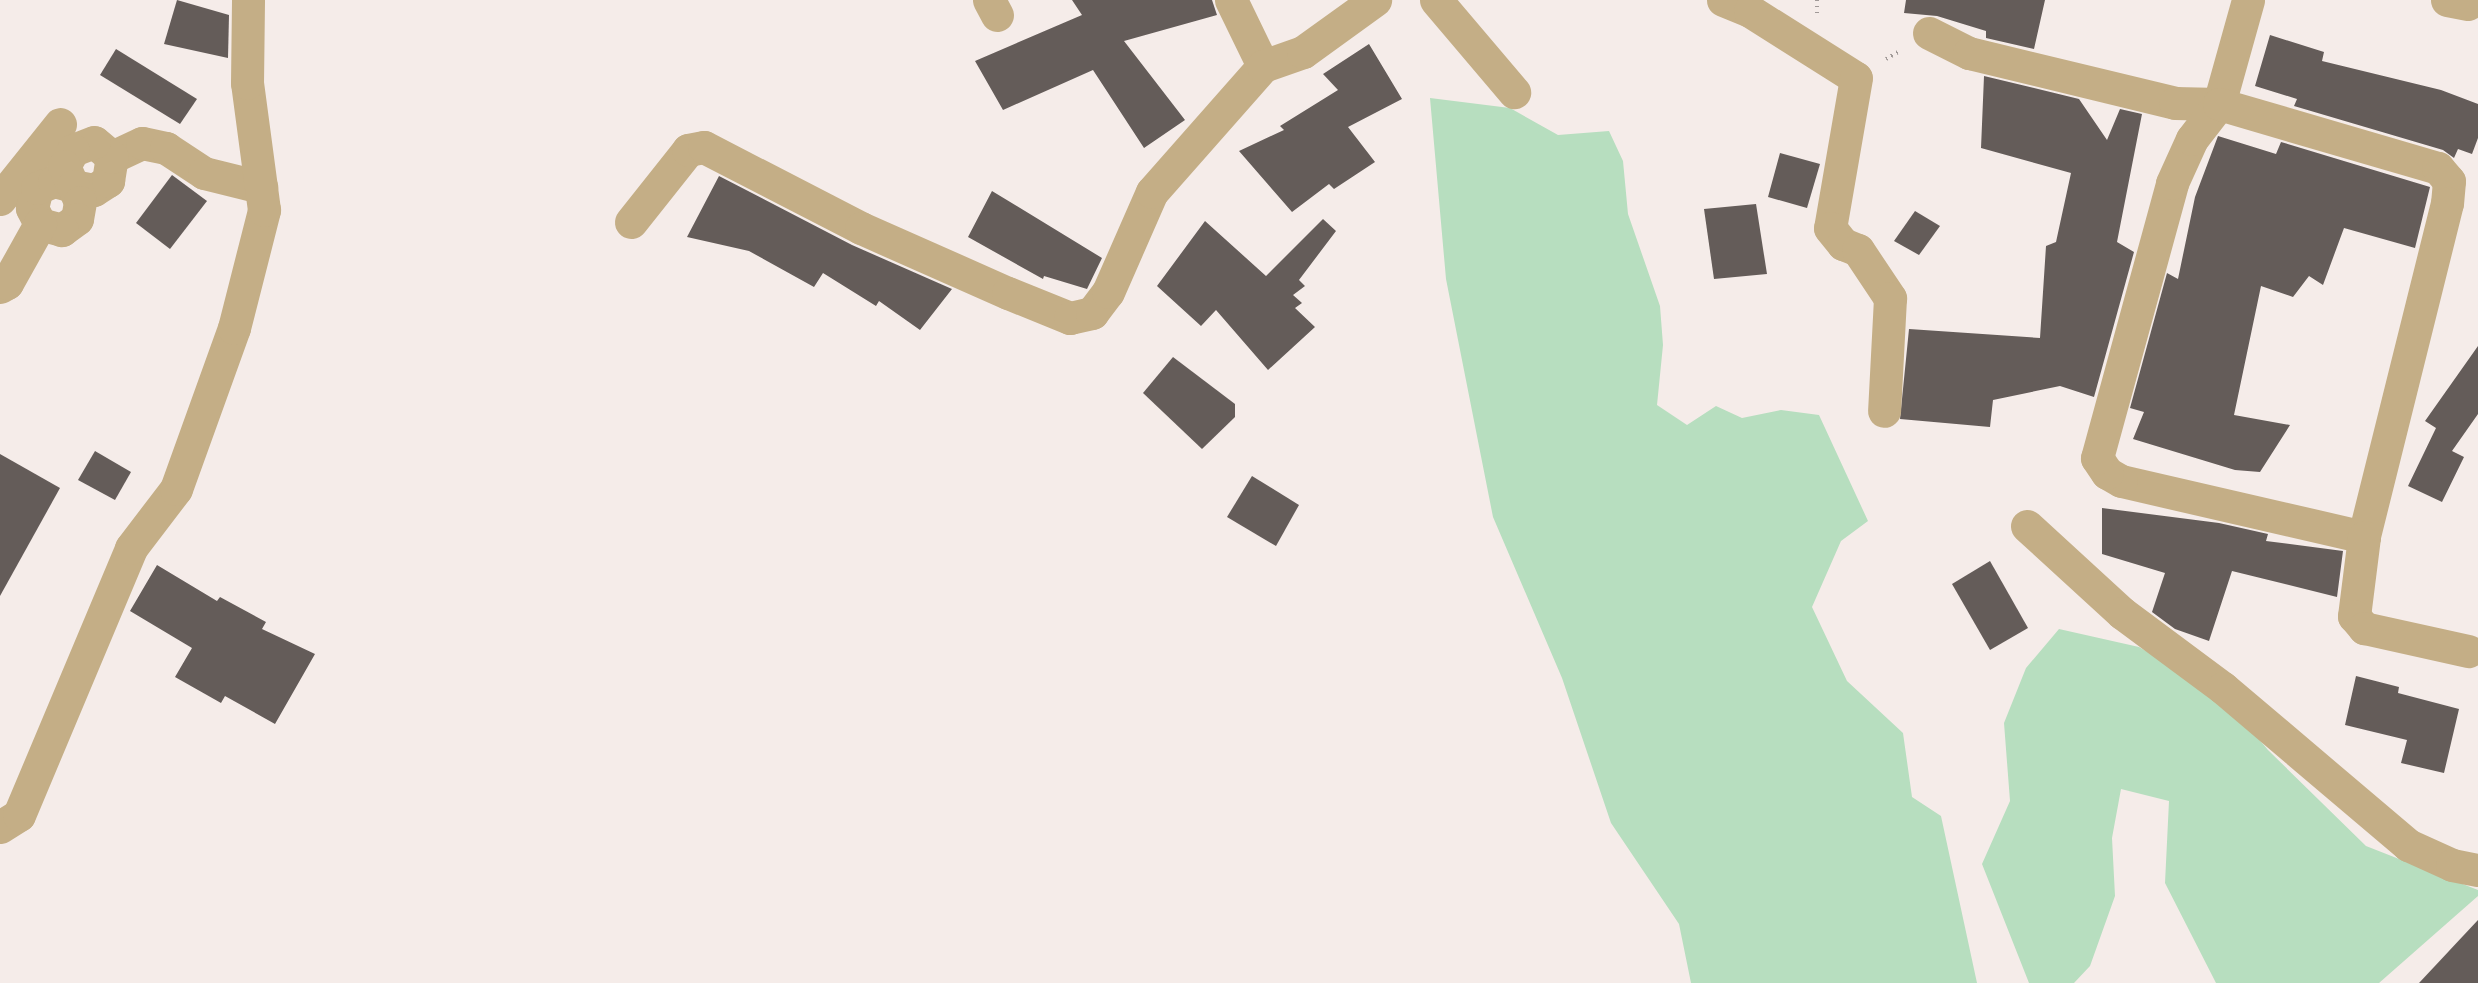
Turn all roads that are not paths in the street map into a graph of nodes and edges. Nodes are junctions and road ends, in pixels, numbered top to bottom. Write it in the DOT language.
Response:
graph roads {
  1 [pos="248,0"];
  2 [pos="1231,0"];
  3 [pos="1375,0"];
  4 [pos="1436,0"];
  5 [pos="1723,0"];
  6 [pos="2248,0"];
  7 [pos="1929,33"];
  8 [pos="1263,66"];
  9 [pos="1515,92"];
  10 [pos="2219,104"];
  11 [pos="60,124"];
  12 [pos="261,187"];
  13 [pos="0,199"];
  14 [pos="632,222"];
  15 [pos="0,287"];
  16 [pos="1884,411"];
  17 [pos="2027,526"];
  18 [pos="2364,537"];
  19 [pos="2468,651"];
  20 [pos="0,827"];
  21 [pos="2478,870"];
  1 -- 12 [label="street"];
  2 -- 8 [label="street"];
  3 -- 8 [label="street"];
  4 -- 9 [label="street"];
  5 -- 16 [label="street"];
  6 -- 10 [label="street"];
  7 -- 10 [label="street"];
  8 -- 14 [label="street"];
  10 -- 18 [label="street"];
  10 -- 18 [label="street"];
  11 -- 13 [label="street"];
  12 -- 15 [label="street"];
  12 -- 20 [label="street"];
  17 -- 21 [label="street"];
  18 -- 19 [label="street"];
}
